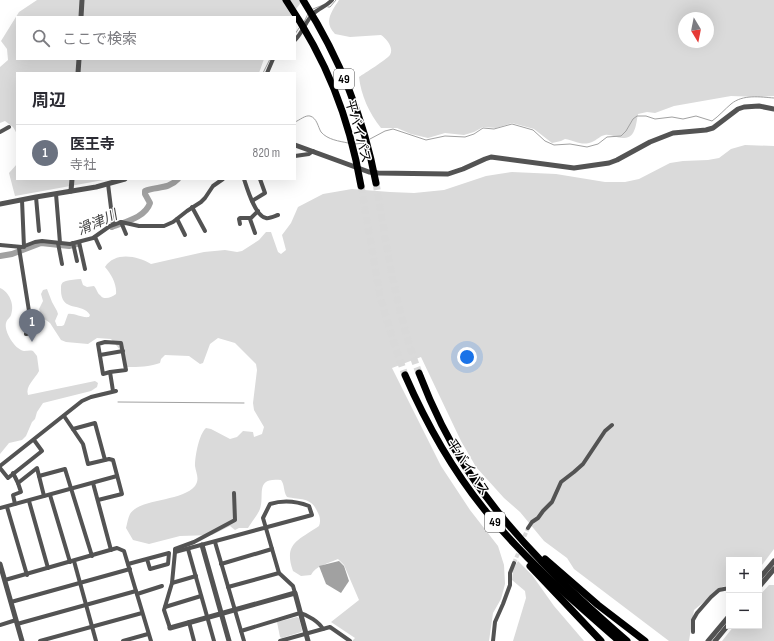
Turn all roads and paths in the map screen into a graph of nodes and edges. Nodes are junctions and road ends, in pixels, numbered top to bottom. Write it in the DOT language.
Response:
graph roads {
  1 [pos="82,0"];
  2 [pos="286,0"];
  3 [pos="303,0"];
  4 [pos="332,0"];
  5 [pos="81,16"];
  6 [pos="296,16"];
  7 [pos="296,16"];
  8 [pos="296,39"];
  9 [pos="79,60"];
  10 [pos="273,60"];
  11 [pos="78,72"];
  12 [pos="267,72"];
  13 [pos="774,109"];
  14 [pos="9,127"];
  15 [pos="0,132"];
  16 [pos="296,145"];
  17 [pos="313,151"];
  18 [pos="296,156"];
  19 [pos="72,180"];
  20 [pos="121,180"];
  21 [pos="222,180"];
  22 [pos="244,180"];
  23 [pos="260,180"];
  24 [pos="376,182"];
  25 [pos="108,184"];
  26 [pos="361,186"];
  27 [pos="71,191"];
  28 [pos="56,194"];
  29 [pos="36,196"];
  30 [pos="22,200"];
  31 [pos="252,201"];
  32 [pos="0,204"];
  33 [pos="192,207"];
  34 [pos="258,211"];
  35 [pos="278,215"];
  36 [pos="250,218"];
  37 [pos="177,219"];
  38 [pos="120,222"];
  39 [pos="113,224"];
  40 [pos="240,224"];
  41 [pos="135,226"];
  42 [pos="39,231"];
  43 [pos="137,231"];
  44 [pos="205,231"];
  45 [pos="255,233"];
  46 [pos="126,234"];
  47 [pos="185,235"];
  48 [pos="95,237"];
  49 [pos="79,242"];
  50 [pos="59,243"];
  51 [pos="73,243"];
  52 [pos="0,245"];
  53 [pos="24,247"];
  54 [pos="19,248"];
  55 [pos="100,248"];
  56 [pos="77,261"];
  57 [pos="62,264"];
  58 [pos="85,269"];
  59 [pos="32,333"];
  60 [pos="123,351"];
  61 [pos="100,355"];
  62 [pos="110,372"];
  63 [pos="419,373"];
  64 [pos="405,375"];
  65 [pos="64,416"];
  66 [pos="612,425"];
  67 [pos="73,429"];
  68 [pos="34,440"];
  69 [pos="105,460"];
  70 [pos="452,465"];
  71 [pos="0,467"];
  72 [pos="13,473"];
  73 [pos="39,476"];
  74 [pos="117,476"];
  75 [pos="18,483"];
  76 [pos="93,483"];
  77 [pos="71,489"];
  78 [pos="234,493"];
  79 [pos="50,495"];
  80 [pos="44,496"];
  81 [pos="29,500"];
  82 [pos="98,500"];
  83 [pos="490,503"];
  84 [pos="15,504"];
  85 [pos="7,507"];
  86 [pos="0,508"];
  87 [pos="265,527"];
  88 [pos="528,528"];
  89 [pos="215,542"];
  90 [pos="202,545"];
  91 [pos="188,549"];
  92 [pos="272,549"];
  93 [pos="111,550"];
  94 [pos="176,552"];
  95 [pos="92,556"];
  96 [pos="147,559"];
  97 [pos="72,561"];
  98 [pos="774,561"];
  99 [pos="514,563"];
  100 [pos="0,564"];
  101 [pos="128,564"];
  102 [pos="221,564"];
  103 [pos="48,568"];
  104 [pos="130,569"];
  105 [pos="771,572"];
  106 [pos="278,573"];
  107 [pos="27,575"];
  108 [pos="196,576"];
  109 [pos="762,577"];
  110 [pos="5,580"];
  111 [pos="80,582"];
  112 [pos="172,583"];
  113 [pos="762,583"];
  114 [pos="162,586"];
  115 [pos="228,587"];
  116 [pos="726,589"];
  117 [pos="136,592"];
  118 [pos="295,593"];
  119 [pos="201,596"];
  120 [pos="11,602"];
  121 [pos="86,604"];
  122 [pos="165,607"];
  123 [pos="235,610"];
  124 [pos="142,613"];
  125 [pos="221,613"];
  126 [pos="300,614"];
  127 [pos="207,617"];
  128 [pos="726,620"];
  129 [pos="17,622"];
  130 [pos="189,622"];
  131 [pos="0,625"];
  132 [pos="92,626"];
  133 [pos="170,628"];
  134 [pos="726,628"];
  135 [pos="323,629"];
  136 [pos="240,630"];
  137 [pos="693,632"];
  138 [pos="148,634"];
  139 [pos="306,634"];
  140 [pos="22,641"];
  141 [pos="40,641"];
  142 [pos="96,641"];
  143 [pos="123,641"];
  144 [pos="151,641"];
  145 [pos="194,641"];
  146 [pos="214,641"];
  147 [pos="229,641"];
  148 [pos="244,641"];
  149 [pos="280,641"];
  150 [pos="308,641"];
  151 [pos="350,641"];
  152 [pos="493,641"];
  153 [pos="601,641"];
  154 [pos="619,641"];
  155 [pos="626,641"];
  156 [pos="645,641"];
  157 [pos="708,641"];
  158 [pos="715,641"];
  1 -- 5 [label="street"];
  2 -- 6 [label="highway, 平バイパス / 49"];
  3 -- 24 [label="highway, 平バイパス / 49"];
  4 -- 8 [label="street"];
  7 -- 26 [label="highway, 平バイパス / 49"];
  9 -- 11 [label="street"];
  10 -- 12 [label="street"];
  13 -- 17 [label="street"];
  14 -- 15 [label="street"];
  16 -- 17 [label="street"];
  17 -- 18 [label="street"];
  19 -- 27 [label="street"];
  20 -- 25 [label="street"];
  21 -- 33 [label="street"];
  22 -- 31 [label="street"];
  23 -- 31 [label="street"];
  25 -- 27 [label="street"];
  25 -- 39 [label="street"];
  27 -- 28 [label="street"];
  28 -- 29 [label="street"];
  28 -- 50 [label="street"];
  29 -- 30 [label="street"];
  29 -- 42 [label="street"];
  30 -- 32 [label="street"];
  30 -- 53 [label="street"];
  31 -- 34 [label="street"];
  33 -- 37 [label="street"];
  33 -- 44 [label="street"];
  34 -- 35 [label="street"];
  34 -- 36 [label="street"];
  36 -- 40 [label="street"];
  36 -- 45 [label="street"];
  37 -- 41 [label="street"];
  37 -- 47 [label="street"];
  38 -- 39 [label="street"];
  38 -- 41 [label="street"];
  38 -- 46 [label="street"];
  39 -- 48 [label="street"];
  41 -- 43 [label="street"];
  48 -- 49 [label="street"];
  48 -- 55 [label="street"];
  49 -- 51 [label="street"];
  49 -- 58 [label="street"];
  50 -- 51 [label="street"];
  50 -- 53 [label="street"];
  50 -- 57 [label="street"];
  51 -- 56 [label="street"];
  52 -- 54 [label="street"];
  53 -- 54 [label="street"];
  54 -- 59 [label="street"];
  60 -- 61 [label="street"];
  60 -- 61 [label="street"];
  60 -- 62 [label="street"];
  61 -- 62 [label="street"];
  62 -- 65 [label="street"];
  63 -- 83 [label="highway, 平バイパス / 49"];
  64 -- 70 [label="highway, 平バイパス / 49"];
  65 -- 67 [label="street"];
  65 -- 68 [label="street"];
  66 -- 88 [label="street"];
  67 -- 69 [label="street"];
  67 -- 69 [label="street"];
  68 -- 71 [label="street"];
  68 -- 72 [label="street"];
  69 -- 74 [label="street"];
  70 -- 153 [label="highway"];
  70 -- 154 [label="highway, 平バイパス / 49"];
  71 -- 72 [label="street"];
  72 -- 75 [label="street"];
  73 -- 75 [label="street"];
  73 -- 77 [label="street"];
  73 -- 80 [label="street"];
  74 -- 76 [label="street"];
  74 -- 82 [label="street"];
  75 -- 84 [label="street"];
  76 -- 77 [label="street"];
  76 -- 82 [label="street"];
  77 -- 79 [label="street"];
  77 -- 95 [label="street"];
  78 -- 94 [label="street"];
  79 -- 80 [label="street"];
  79 -- 97 [label="street"];
  80 -- 81 [label="street"];
  81 -- 84 [label="street"];
  81 -- 103 [label="street"];
  82 -- 93 [label="street"];
  83 -- 155 [label="highway, 平バイパス / 49"];
  83 -- 156 [label="highway"];
  84 -- 85 [label="street"];
  85 -- 86 [label="street"];
  85 -- 107 [label="street"];
  87 -- 87 [label="street"];
  87 -- 89 [label="street"];
  87 -- 92 [label="street"];
  89 -- 90 [label="street"];
  89 -- 102 [label="street"];
  90 -- 91 [label="street"];
  90 -- 125 [label="street"];
  91 -- 94 [label="street"];
  91 -- 108 [label="street"];
  92 -- 102 [label="street"];
  92 -- 106 [label="street"];
  93 -- 95 [label="street"];
  93 -- 101 [label="street"];
  94 -- 112 [label="street"];
  95 -- 97 [label="street"];
  96 -- 96 [label="street"];
  96 -- 101 [label="street"];
  97 -- 103 [label="street"];
  97 -- 111 [label="street"];
  98 -- 105 [label="street"];
  99 -- 152 [label="street"];
  100 -- 110 [label="street"];
  101 -- 104 [label="street"];
  102 -- 115 [label="street"];
  103 -- 107 [label="street"];
  104 -- 111 [label="street"];
  104 -- 117 [label="street"];
  105 -- 109 [label="street"];
  105 -- 113 [label="street"];
  106 -- 115 [label="street"];
  106 -- 118 [label="street"];
  107 -- 110 [label="street"];
  108 -- 112 [label="street"];
  108 -- 119 [label="street"];
  110 -- 120 [label="street"];
  111 -- 120 [label="street"];
  111 -- 121 [label="street"];
  112 -- 122 [label="street"];
  114 -- 117 [label="street"];
  115 -- 123 [label="street"];
  116 -- 137 [label="street"];
  117 -- 121 [label="street"];
  117 -- 124 [label="street"];
  118 -- 123 [label="street"];
  118 -- 126 [label="street"];
  119 -- 122 [label="street"];
  119 -- 127 [label="street"];
  120 -- 129 [label="street"];
  121 -- 129 [label="street"];
  121 -- 132 [label="street"];
  122 -- 133 [label="street"];
  123 -- 125 [label="street"];
  123 -- 136 [label="street"];
  124 -- 132 [label="street"];
  124 -- 138 [label="street"];
  125 -- 127 [label="street"];
  125 -- 147 [label="street"];
  126 -- 135 [label="street"];
  126 -- 136 [label="street"];
  126 -- 139 [label="street"];
  127 -- 130 [label="street"];
  127 -- 146 [label="street"];
  128 -- 157 [label="street"];
  129 -- 131 [label="street"];
  129 -- 140 [label="street"];
  130 -- 133 [label="street"];
  130 -- 145 [label="street"];
  132 -- 141 [label="street"];
  132 -- 142 [label="street"];
  134 -- 158 [label="street"];
  135 -- 139 [label="street"];
  135 -- 151 [label="street"];
  136 -- 148 [label="street"];
  138 -- 143 [label="street"];
  138 -- 144 [label="street"];
  139 -- 149 [label="street"];
  139 -- 150 [label="street"];
}
